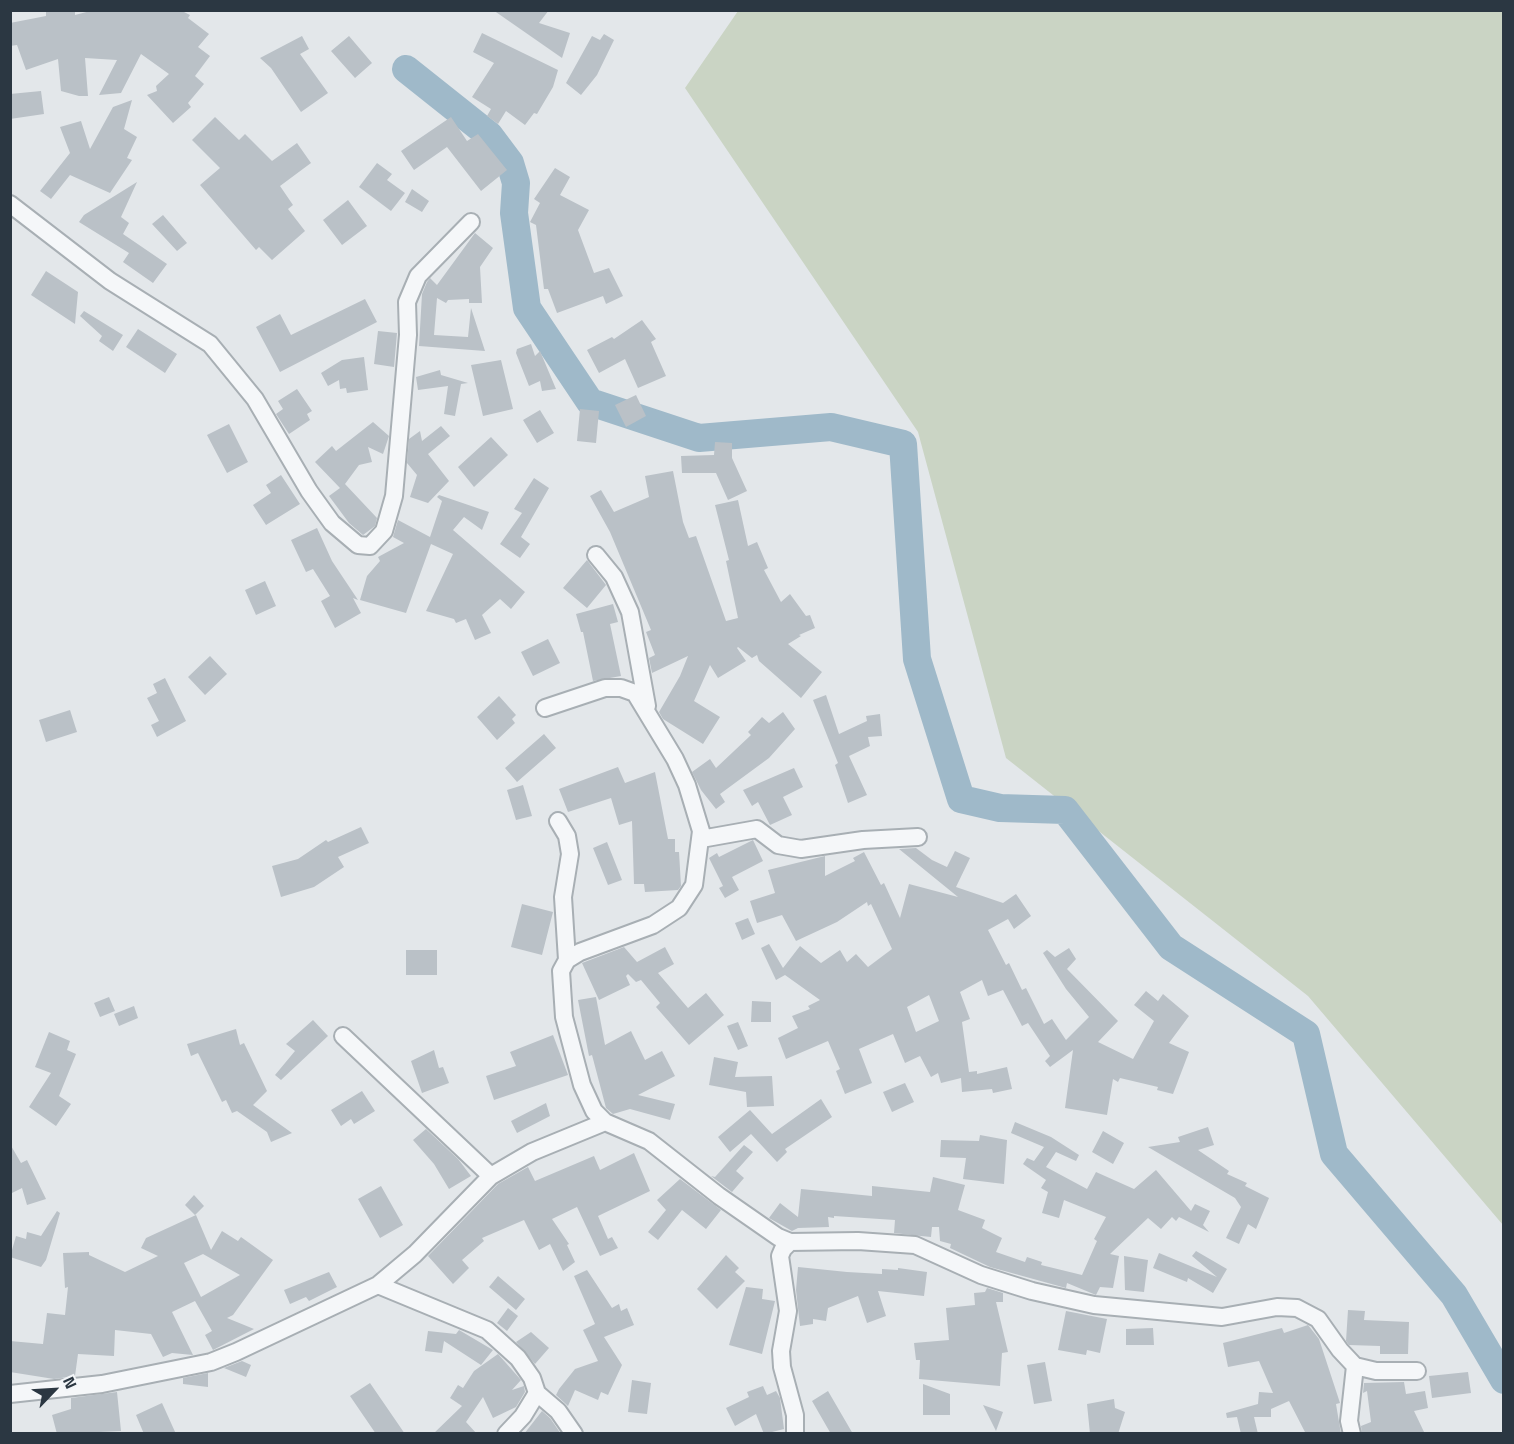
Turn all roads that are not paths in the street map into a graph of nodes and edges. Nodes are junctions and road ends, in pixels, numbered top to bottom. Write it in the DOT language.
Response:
graph roads {
  1 [pos="10,204"];
  2 [pos="471,222"];
  3 [pos="596,555"];
  4 [pos="545,708"];
  5 [pos="648,713"];
  6 [pos="558,821"];
  7 [pos="918,837"];
  8 [pos="701,839"];
  9 [pos="567,960"];
  10 [pos="343,1036"];
  11 [pos="605,1122"];
  12 [pos="491,1176"];
  13 [pos="790,1242"];
  14 [pos="378,1284"];
  15 [pos="1355,1366"];
  16 [pos="1417,1371"];
  17 [pos="537,1393"];
  18 [pos="10,1394"];
  19 [pos="506,1434"];
  20 [pos="574,1434"];
  21 [pos="795,1434"];
  22 [pos="1352,1434"];
  1 -- 2 [label="street"];
  3 -- 5 [label="street"];
  4 -- 5 [label="street"];
  5 -- 8 [label="street"];
  6 -- 9 [label="street"];
  7 -- 8 [label="street"];
  8 -- 9 [label="street"];
  9 -- 11 [label="street"];
  10 -- 12 [label="street"];
  11 -- 12 [label="street"];
  11 -- 13 [label="street"];
  12 -- 14 [label="street"];
  13 -- 15 [label="street"];
  13 -- 21 [label="street"];
  14 -- 17 [label="street"];
  14 -- 18 [label="street"];
  15 -- 16 [label="street"];
  15 -- 22 [label="street"];
  17 -- 19 [label="street"];
  17 -- 20 [label="street"];
}
